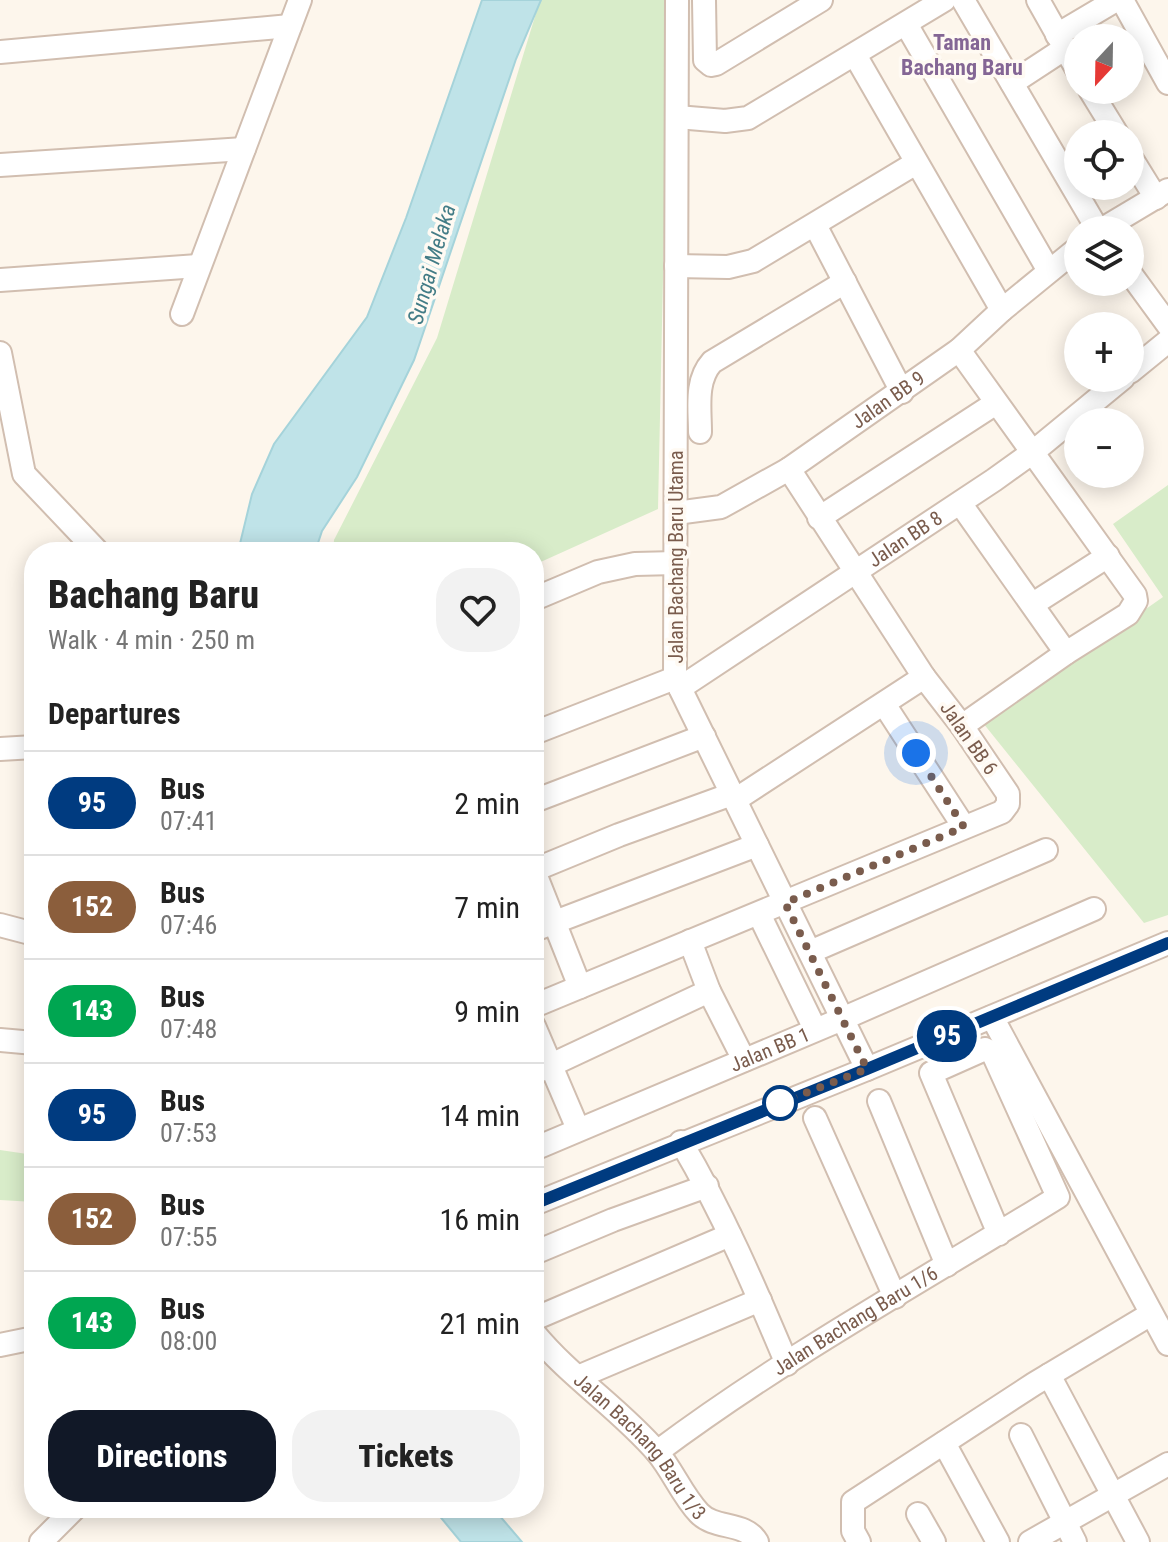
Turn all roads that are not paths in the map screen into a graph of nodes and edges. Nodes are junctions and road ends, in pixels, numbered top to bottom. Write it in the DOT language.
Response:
graph roads {
  1 [pos="300,0"];
  2 [pos="704,0"];
  3 [pos="821,0"];
  4 [pos="944,0"];
  5 [pos="963,0"];
  6 [pos="1038,0"];
  7 [pos="1119,0"];
  8 [pos="677,3"];
  9 [pos="906,24"];
  10 [pos="290,26"];
  11 [pos="1061,42"];
  12 [pos="1064,47"];
  13 [pos="0,52"];
  14 [pos="855,55"];
  15 [pos="1012,83"];
  16 [pos="1168,83"];
  17 [pos="677,117"];
  18 [pos="244,149"];
  19 [pos="916,163"];
  20 [pos="0,165"];
  21 [pos="1144,173"];
  22 [pos="1162,194"];
  23 [pos="1092,216"];
  24 [pos="1124,216"];
  25 [pos="815,225"];
  26 [pos="1064,259"];
  27 [pos="198,266"];
  28 [pos="676,266"];
  29 [pos="1049,271"];
  30 [pos="0,280"];
  31 [pos="845,282"];
  32 [pos="1144,292"];
  33 [pos="1002,310"];
  34 [pos="182,314"];
  35 [pos="1168,325"];
  36 [pos="1168,341"];
  37 [pos="959,350"];
  38 [pos="0,353"];
  39 [pos="1144,361"];
  40 [pos="902,392"];
  41 [pos="1106,392"];
  42 [pos="996,403"];
  43 [pos="700,432"];
  44 [pos="1033,452"];
  45 [pos="789,469"];
  46 [pos="960,503"];
  47 [pos="676,513"];
  48 [pos="819,518"];
  49 [pos="89,542"];
  50 [pos="1108,556"];
  51 [pos="676,563"];
  52 [pos="856,574"];
  53 [pos="544,595"];
  54 [pos="1033,604"];
  55 [pos="1066,653"];
  56 [pos="924,677"];
  57 [pos="678,683"];
  58 [pos="884,704"];
  59 [pos="544,722"];
  60 [pos="962,726"];
  61 [pos="704,736"];
  62 [pos="24,748"];
  63 [pos="0,749"];
  64 [pos="544,797"];
  65 [pos="734,797"];
  66 [pos="964,827"];
  67 [pos="757,845"];
  68 [pos="1046,850"];
  69 [pos="544,866"];
  70 [pos="785,903"];
  71 [pos="1094,909"];
  72 [pos="759,914"];
  73 [pos="0,925"];
  74 [pos="544,926"];
  75 [pos="24,931"];
  76 [pos="690,941"];
  77 [pos="1168,943"];
  78 [pos="810,952"];
  79 [pos="580,987"];
  80 [pos="709,991"];
  81 [pos="544,1002"];
  82 [pos="992,1017"];
  83 [pos="842,1019"];
  84 [pos="815,1029"];
  85 [pos="0,1040"];
  86 [pos="24,1042"];
  87 [pos="744,1060"];
  88 [pos="544,1068"];
  89 [pos="867,1069"];
  90 [pos="544,1072"];
  91 [pos="879,1101"];
  92 [pos="815,1118"];
  93 [pos="578,1129"];
  94 [pos="681,1142"];
  95 [pos="544,1144"];
  96 [pos="707,1186"];
  97 [pos="544,1200"];
  98 [pos="999,1234"];
  99 [pos="730,1235"];
  100 [pos="544,1249"];
  101 [pos="947,1265"];
  102 [pos="895,1297"];
  103 [pos="760,1300"];
  104 [pos="1151,1314"];
  105 [pos="544,1315"];
  106 [pos="24,1340"];
  107 [pos="1168,1344"];
  108 [pos="0,1345"];
  109 [pos="544,1346"];
  110 [pos="787,1364"];
  111 [pos="1049,1375"];
  112 [pos="578,1377"];
  113 [pos="1021,1435"];
  114 [pos="944,1443"];
  115 [pos="657,1452"];
  116 [pos="1168,1464"];
  117 [pos="1114,1497"];
  118 [pos="918,1514"];
  119 [pos="65,1518"];
  120 [pos="1070,1532"];
  121 [pos="43,1541"];
  122 [pos="757,1542"];
  123 [pos="859,1542"];
  124 [pos="934,1542"];
  125 [pos="998,1542"];
  126 [pos="1030,1542"];
  127 [pos="1138,1542"];
  1 -- 10 [label="street"];
  2 -- 3 [label="street"];
  2 -- 8 [label="street"];
  4 -- 9 [label="street"];
  5 -- 15 [label="street"];
  6 -- 11 [label="street"];
  7 -- 11 [label="street"];
  7 -- 16 [label="street"];
  8 -- 17 [label="street, Jalan Bachang Baru Utama"];
  9 -- 14 [label="street"];
  9 -- 29 [label="street"];
  10 -- 13 [label="street"];
  10 -- 18 [label="street"];
  11 -- 12 [label="street"];
  11 -- 15 [label="street"];
  14 -- 17 [label="street"];
  14 -- 19 [label="street"];
  15 -- 23 [label="street"];
  17 -- 28 [label="street, Jalan Bachang Baru Utama"];
  18 -- 20 [label="street"];
  18 -- 27 [label="street"];
  19 -- 25 [label="street"];
  19 -- 33 [label="street"];
  21 -- 22 [label="street"];
  22 -- 24 [label="street"];
  25 -- 28 [label="street"];
  25 -- 31 [label="street"];
  26 -- 29 [label="street, Jalan BB 9"];
  27 -- 30 [label="street"];
  27 -- 34 [label="street"];
  28 -- 47 [label="street, Jalan Bachang Baru Utama"];
  29 -- 33 [label="street, Jalan BB 9"];
  31 -- 40 [label="street"];
  31 -- 43 [label="street"];
  32 -- 35 [label="street"];
  33 -- 37 [label="street, Jalan BB 9"];
  36 -- 39 [label="street"];
  37 -- 40 [label="street, Jalan BB 9"];
  37 -- 42 [label="street"];
  38 -- 49 [label="street"];
  40 -- 45 [label="street, Jalan BB 9"];
  41 -- 44 [label="street, Jalan BB 8"];
  42 -- 44 [label="street"];
  42 -- 48 [label="street"];
  44 -- 46 [label="street, Jalan BB 8"];
  44 -- 50 [label="street"];
  45 -- 47 [label="street, Jalan BB 9"];
  45 -- 48 [label="street, Jalan BB 6"];
  46 -- 52 [label="street, Jalan BB 8"];
  46 -- 54 [label="street"];
  47 -- 51 [label="street, Jalan Bachang Baru Utama"];
  48 -- 52 [label="street, Jalan BB 6"];
  50 -- 54 [label="street"];
  50 -- 55 [label="street"];
  51 -- 53 [label="street"];
  51 -- 57 [label="street, Jalan Bachang Baru Utama"];
  52 -- 56 [label="street, Jalan BB 6"];
  52 -- 57 [label="street, Jalan BB 8"];
  54 -- 55 [label="street"];
  55 -- 60 [label="street"];
  56 -- 58 [label="street"];
  56 -- 60 [label="street, Jalan BB 6"];
  57 -- 59 [label="street, Jalan BB 8"];
  57 -- 61 [label="street, Jalan Bachang Baru Utama"];
  58 -- 65 [label="street"];
  58 -- 66 [label="street"];
  60 -- 66 [label="street, Jalan BB 6"];
  61 -- 64 [label="street"];
  61 -- 65 [label="street, Jalan Bachang Baru Utama"];
  62 -- 63 [label="street"];
  65 -- 67 [label="street, Jalan Bachang Baru Utama"];
  65 -- 69 [label="street"];
  66 -- 70 [label="street, Jalan BB 6"];
  67 -- 70 [label="street, Jalan Bachang Baru Utama"];
  67 -- 74 [label="street"];
  68 -- 78 [label="street"];
  70 -- 72 [label="street, Jalan BB 6"];
  70 -- 78 [label="street, Jalan Bachang Baru Utama"];
  71 -- 83 [label="street, Jalan BB 1"];
  72 -- 76 [label="street, Jalan BB 6"];
  72 -- 84 [label="street"];
  73 -- 75 [label="street"];
  74 -- 79 [label="street"];
  76 -- 79 [label="street, Jalan BB 6"];
  76 -- 80 [label="street"];
  77 -- 82 [label="street"];
  78 -- 83 [label="street, Jalan Bachang Baru Utama"];
  79 -- 81 [label="street, Jalan BB 6"];
  80 -- 87 [label="street"];
  80 -- 88 [label="street"];
  82 -- 89 [label="street"];
  82 -- 104 [label="street"];
  83 -- 84 [label="street, Jalan BB 1"];
  83 -- 89 [label="street, Jalan Bachang Baru Utama"];
  84 -- 87 [label="street, Jalan BB 1"];
  85 -- 86 [label="street"];
  87 -- 93 [label="street, Jalan BB 1"];
  89 -- 94 [label="street"];
  90 -- 93 [label="street"];
  91 -- 101 [label="street"];
  92 -- 102 [label="street"];
  93 -- 95 [label="street, Jalan BB 1"];
  94 -- 96 [label="street"];
  94 -- 97 [label="street"];
  96 -- 99 [label="street"];
  96 -- 100 [label="street"];
  98 -- 98 [label="street, Jalan Bachang Baru 1/6"];
  98 -- 101 [label="street, Jalan Bachang Baru 1/6"];
  99 -- 103 [label="street"];
  99 -- 105 [label="street"];
  101 -- 102 [label="street, Jalan Bachang Baru 1/6"];
  102 -- 110 [label="street, Jalan Bachang Baru 1/6"];
  103 -- 110 [label="street"];
  103 -- 112 [label="street"];
  104 -- 107 [label="street"];
  104 -- 111 [label="street"];
  106 -- 108 [label="street"];
  109 -- 112 [label="street, Jalan Bachang Baru 1/3"];
  110 -- 115 [label="street, Jalan Bachang Baru 1/6"];
  111 -- 114 [label="street"];
  111 -- 117 [label="street"];
  112 -- 115 [label="street, Jalan Bachang Baru 1/3"];
  113 -- 120 [label="street"];
  114 -- 123 [label="street"];
  114 -- 125 [label="street"];
  115 -- 122 [label="street, Jalan Bachang Baru 1/3"];
  116 -- 117 [label="street"];
  117 -- 120 [label="street"];
  117 -- 127 [label="street"];
  118 -- 124 [label="street"];
  119 -- 121 [label="street"];
  120 -- 126 [label="street"];
}
